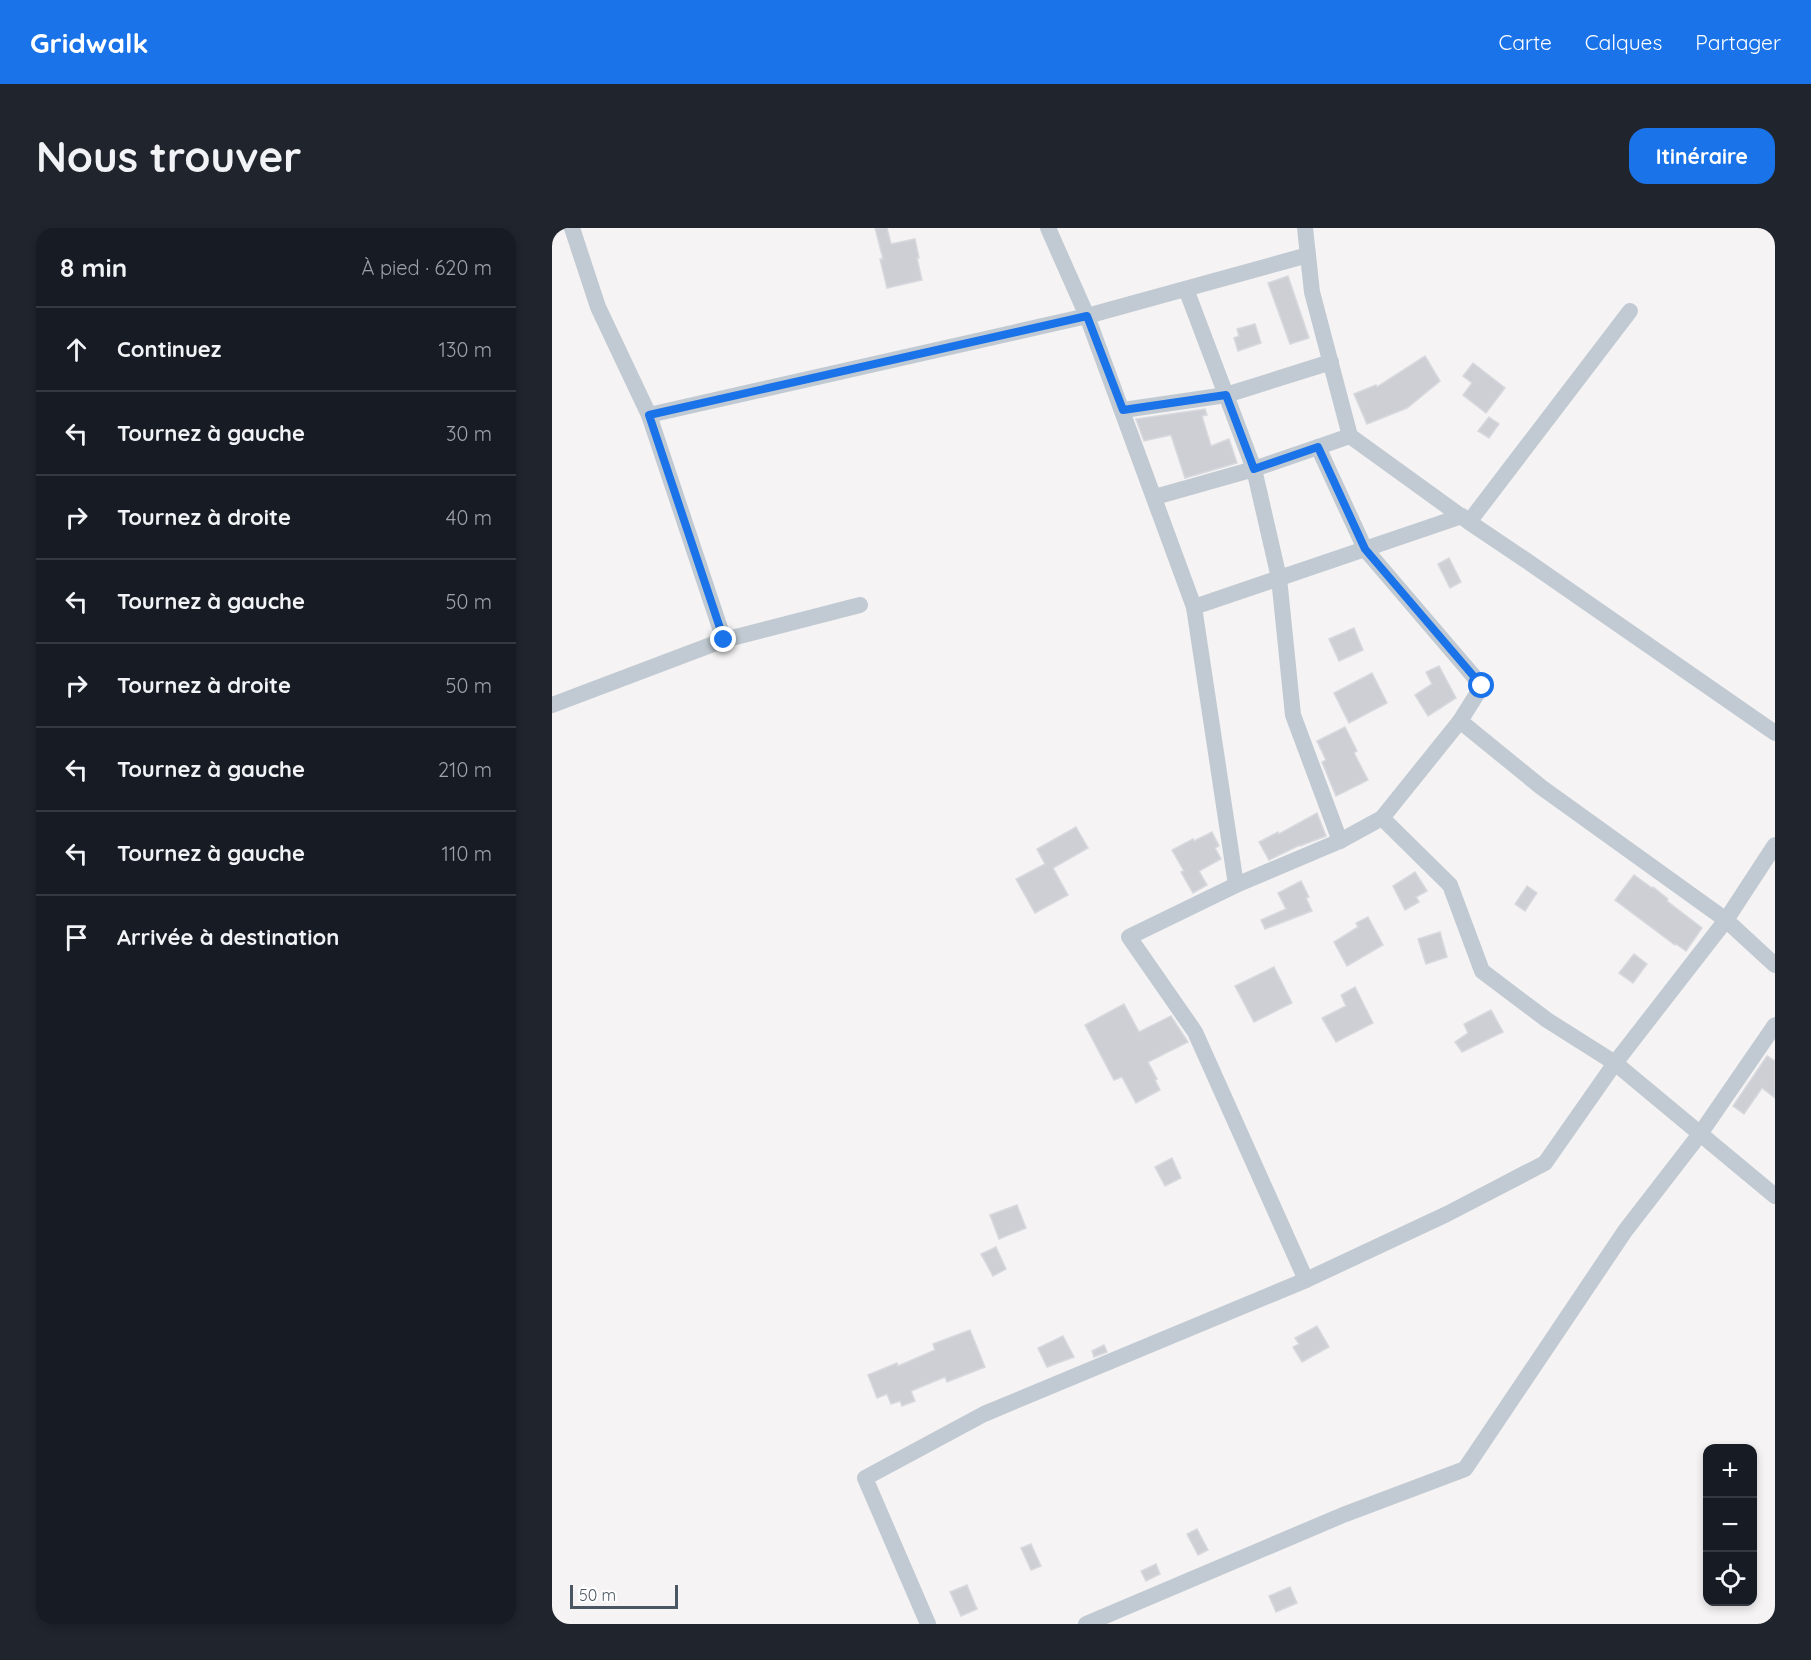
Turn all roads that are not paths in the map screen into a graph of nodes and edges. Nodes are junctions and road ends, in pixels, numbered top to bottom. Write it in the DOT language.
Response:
graph roads {
  1 [pos="572,228"];
  2 [pos="1048,228"];
  3 [pos="1305,228"];
  4 [pos="1308,255"];
  5 [pos="1186,289"];
  6 [pos="1630,311"];
  7 [pos="1087,316"];
  8 [pos="1331,362"];
  9 [pos="1226,395"];
  10 [pos="1123,410"];
  11 [pos="649,415"];
  12 [pos="1350,436"];
  13 [pos="1318,447"];
  14 [pos="1254,469"];
  15 [pos="1155,497"];
  16 [pos="1465,519"];
  17 [pos="1365,549"];
  18 [pos="1279,578"];
  19 [pos="860,605"];
  20 [pos="1194,607"];
  21 [pos="724,640"];
  22 [pos="553,703"];
  23 [pos="1460,721"];
  24 [pos="1775,733"];
  25 [pos="1382,818"];
  26 [pos="1340,841"];
  27 [pos="1775,845"];
  28 [pos="1236,885"];
  29 [pos="1726,920"];
  30 [pos="1775,965"];
  31 [pos="1775,1024"];
  32 [pos="1615,1063"];
  33 [pos="1700,1134"];
  34 [pos="1775,1196"];
  35 [pos="1306,1280"];
  36 [pos="928,1624"];
  37 [pos="1086,1624"];
  1 -- 11 [label="street"];
  2 -- 7 [label="street"];
  3 -- 4 [label="street"];
  4 -- 5 [label="street"];
  4 -- 8 [label="street"];
  5 -- 7 [label="street"];
  5 -- 9 [label="street"];
  6 -- 16 [label="street"];
  7 -- 10 [label="street"];
  7 -- 11 [label="street"];
  8 -- 9 [label="street"];
  8 -- 12 [label="street"];
  9 -- 10 [label="street"];
  9 -- 14 [label="street"];
  10 -- 15 [label="street"];
  11 -- 21 [label="street"];
  12 -- 13 [label="street"];
  12 -- 16 [label="street"];
  13 -- 14 [label="street"];
  13 -- 17 [label="street"];
  14 -- 15 [label="street"];
  14 -- 18 [label="street"];
  15 -- 20 [label="street"];
  16 -- 17 [label="street"];
  16 -- 24 [label="street"];
  17 -- 18 [label="street"];
  17 -- 23 [label="street"];
  18 -- 20 [label="street"];
  18 -- 26 [label="street"];
  19 -- 21 [label="street"];
  20 -- 28 [label="street"];
  21 -- 22 [label="street"];
  23 -- 25 [label="street"];
  23 -- 29 [label="street"];
  25 -- 26 [label="street"];
  25 -- 32 [label="street"];
  26 -- 28 [label="street"];
  27 -- 29 [label="street"];
  28 -- 35 [label="street"];
  29 -- 30 [label="street"];
  29 -- 32 [label="street"];
  31 -- 33 [label="street"];
  32 -- 33 [label="street"];
  32 -- 35 [label="street"];
  33 -- 34 [label="street"];
  33 -- 37 [label="street"];
  35 -- 36 [label="street"];
}
